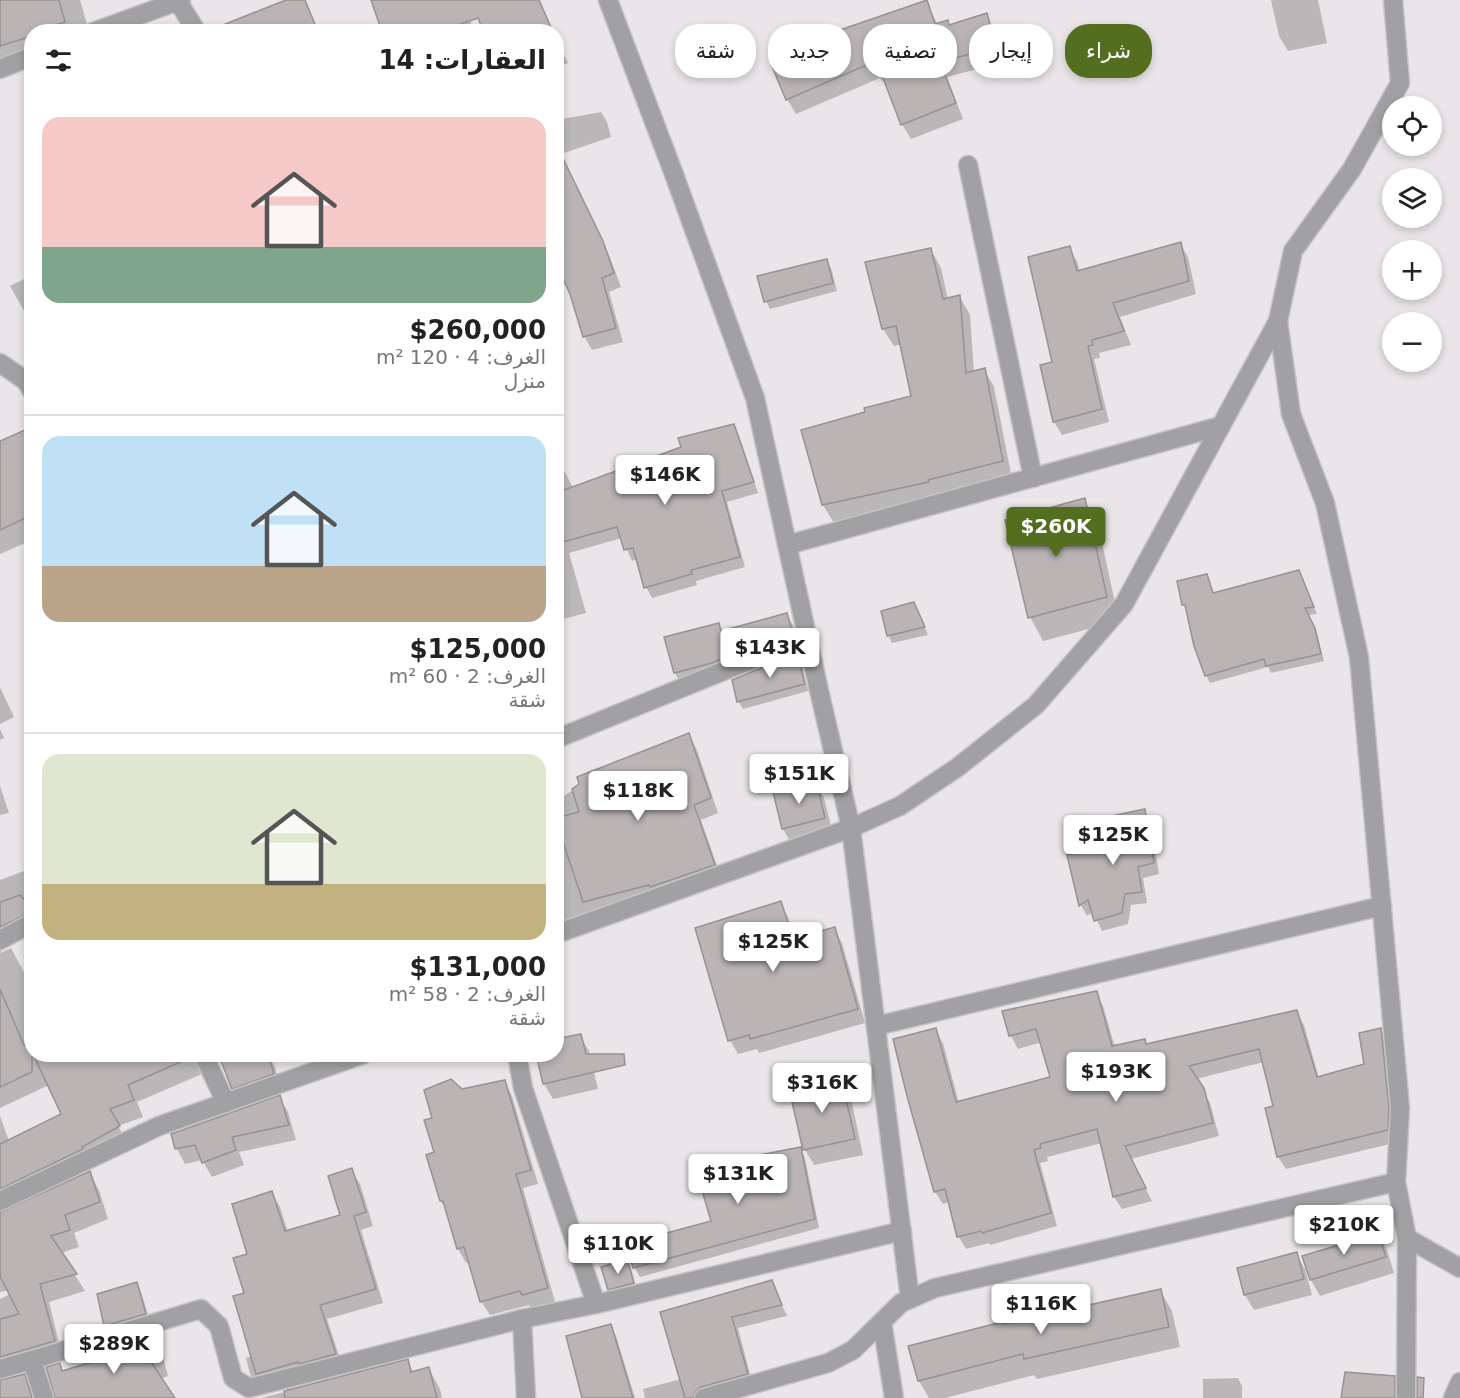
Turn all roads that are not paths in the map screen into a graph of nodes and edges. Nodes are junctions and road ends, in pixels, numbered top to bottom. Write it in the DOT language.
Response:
graph roads {
  1 [pos="179,0"];
  2 [pos="608,0"];
  3 [pos="1393,0"];
  4 [pos="114,24"];
  5 [pos="192,24"];
  6 [pos="24,59"];
  7 [pos="0,69"];
  8 [pos="968,165"];
  9 [pos="1278,321"];
  10 [pos="0,363"];
  11 [pos="24,380"];
  12 [pos="1221,426"];
  13 [pos="1033,478"];
  14 [pos="787,545"];
  15 [pos="807,638"];
  16 [pos="564,736"];
  17 [pos="851,828"];
  18 [pos="1382,906"];
  19 [pos="24,927"];
  20 [pos="564,931"];
  21 [pos="0,940"];
  22 [pos="876,1026"];
  23 [pos="207,1062"];
  24 [pos="341,1062"];
  25 [pos="519,1062"];
  26 [pos="226,1103"];
  27 [pos="1396,1182"];
  28 [pos="0,1201"];
  29 [pos="902,1231"];
  30 [pos="1407,1238"];
  31 [pos="1460,1268"];
  32 [pos="910,1299"];
  33 [pos="596,1304"];
  34 [pos="522,1319"];
  35 [pos="882,1322"];
  36 [pos="32,1360"];
  37 [pos="0,1369"];
  38 [pos="1460,1382"];
  39 [pos="44,1398"];
  40 [pos="526,1398"];
  41 [pos="704,1398"];
  42 [pos="894,1398"];
  43 [pos="1407,1398"];
  44 [pos="1453,1398"];
  1 -- 4 [label="street"];
  1 -- 5 [label="street"];
  2 -- 14 [label="street"];
  3 -- 9 [label="street"];
  6 -- 7 [label="street"];
  8 -- 13 [label="street"];
  9 -- 12 [label="street"];
  9 -- 18 [label="street"];
  10 -- 11 [label="street"];
  12 -- 13 [label="street"];
  12 -- 17 [label="street"];
  13 -- 14 [label="street"];
  14 -- 15 [label="street"];
  15 -- 16 [label="street"];
  15 -- 17 [label="street"];
  17 -- 20 [label="street"];
  17 -- 22 [label="street"];
  18 -- 22 [label="street"];
  18 -- 27 [label="street"];
  19 -- 21 [label="street"];
  22 -- 29 [label="street"];
  23 -- 26 [label="street"];
  24 -- 26 [label="street"];
  25 -- 33 [label="street"];
  26 -- 28 [label="street"];
  27 -- 30 [label="street"];
  27 -- 32 [label="street"];
  29 -- 32 [label="street"];
  29 -- 33 [label="street"];
  30 -- 31 [label="street"];
  30 -- 43 [label="street"];
  32 -- 35 [label="street"];
  33 -- 34 [label="street"];
  34 -- 36 [label="street"];
  34 -- 40 [label="street"];
  35 -- 41 [label="street"];
  35 -- 42 [label="street"];
  36 -- 37 [label="street"];
  36 -- 39 [label="street"];
  38 -- 44 [label="street"];
}
